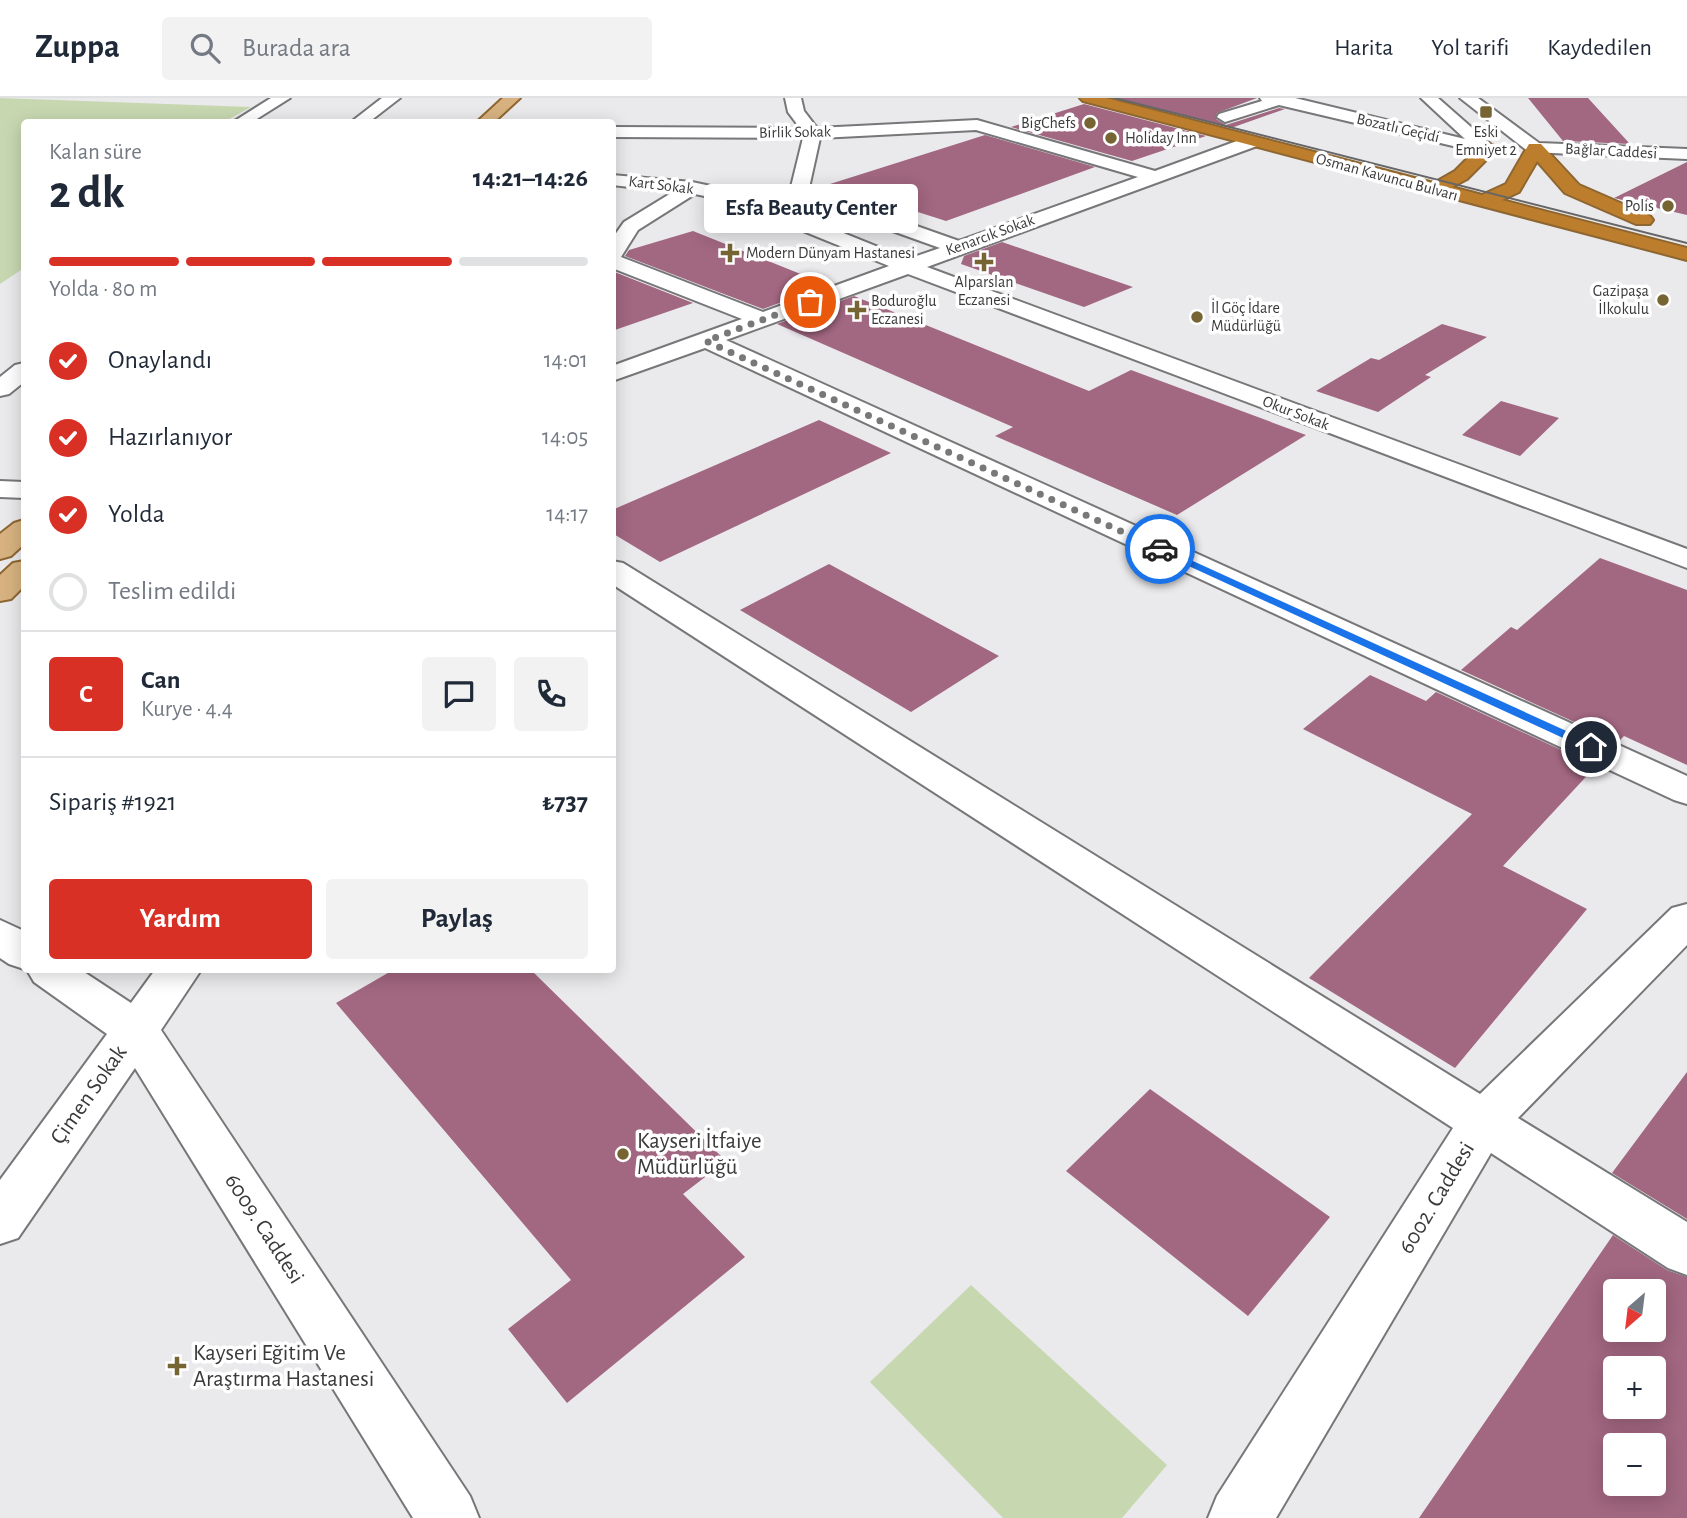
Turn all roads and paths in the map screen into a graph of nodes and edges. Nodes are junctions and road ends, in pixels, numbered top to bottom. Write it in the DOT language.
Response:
graph roads {
  1 [pos="282,98"];
  2 [pos="392,98"];
  3 [pos="512,98"];
  4 [pos="793,98"];
  5 [pos="1088,98"];
  6 [pos="1150,98"];
  7 [pos="1429,98"];
  8 [pos="1468,98"];
  9 [pos="1278,99"];
  10 [pos="527,106"];
  11 [pos="1225,117"];
  12 [pos="246,119"];
  13 [pos="363,119"];
  14 [pos="488,119"];
  15 [pos="512,119"];
  16 [pos="616,132"];
  17 [pos="813,133"];
  18 [pos="1317,140"];
  19 [pos="1251,142"];
  20 [pos="1535,148"];
  21 [pos="1487,149"];
  22 [pos="1687,154"];
  23 [pos="1435,169"];
  24 [pos="1461,175"];
  25 [pos="1154,177"];
  26 [pos="616,180"];
  27 [pos="692,188"];
  28 [pos="1520,189"];
  29 [pos="1434,190"];
  30 [pos="1552,197"];
  31 [pos="1482,202"];
  32 [pos="1643,220"];
  33 [pos="1665,226"];
  34 [pos="956,247"];
  35 [pos="616,249"];
  36 [pos="1687,254"];
  37 [pos="616,263"];
  38 [pos="906,266"];
  39 [pos="762,319"];
  40 [pos="706,341"];
  41 [pos="21,372"];
  42 [pos="616,373"];
  43 [pos="0,388"];
  44 [pos="0,489"];
  45 [pos="21,490"];
  46 [pos="21,531"];
  47 [pos="0,550"];
  48 [pos="1687,559"];
  49 [pos="21,573"];
  50 [pos="616,573"];
  51 [pos="0,592"];
  52 [pos="1687,791"];
  53 [pos="1687,919"];
  54 [pos="0,936"];
  55 [pos="21,951"];
  56 [pos="53,973"];
  57 [pos="177,973"];
  58 [pos="136,1030"];
  59 [pos="1483,1122"];
  60 [pos="0,1222"];
  61 [pos="1687,1251"];
  62 [pos="1253,1513"];
  63 [pos="448,1518"];
  1 -- 12 [label="street"];
  2 -- 13 [label="street"];
  3 -- 14 [label="main road"];
  4 -- 17 [label="street"];
  5 -- 19 [label="highway, Osman Kavuncu Bulvarı"];
  6 -- 11 [label="highway, Osman Kavuncu Bulvarı"];
  7 -- 21 [label="street"];
  8 -- 20 [label="street"];
  9 -- 11 [label="street"];
  9 -- 21 [label="street, Bozatlı Geçidi"];
  10 -- 15 [label="main road"];
  11 -- 18 [label="highway, Osman Kavuncu Bulvarı"];
  16 -- 17 [label="street, Birlik Sokak"];
  17 -- 25 [label="street, Birlik Sokak"];
  17 -- 34 [label="street"];
  19 -- 25 [label="street, Kenarcık Sokak"];
  19 -- 29 [label="highway, Osman Kavuncu Bulvarı"];
  20 -- 22 [label="street, Bağlar Caddesi"];
  20 -- 28 [label="highway"];
  20 -- 32 [label="highway"];
  21 -- 24 [label="highway"];
  23 -- 24 [label="highway, Osman Kavuncu Bulvarı"];
  24 -- 28 [label="highway, Osman Kavuncu Bulvarı"];
  24 -- 29 [label="highway"];
  25 -- 34 [label="street, Kenarcık Sokak"];
  26 -- 27 [label="street, Kart Sokak"];
  27 -- 35 [label="street"];
  27 -- 38 [label="street, Kart Sokak"];
  28 -- 31 [label="highway"];
  29 -- 31 [label="highway, Osman Kavuncu Bulvarı"];
  30 -- 32 [label="highway"];
  31 -- 36 [label="highway, Osman Kavuncu Bulvarı"];
  32 -- 33 [label="highway"];
  34 -- 38 [label="street, Kenarcık Sokak"];
  37 -- 39 [label="street"];
  38 -- 39 [label="street, Kenarcık Sokak"];
  38 -- 48 [label="street, Okur Sokak"];
  39 -- 40 [label="street, Kenarcık Sokak"];
  40 -- 42 [label="street, Kenarcık Sokak"];
  40 -- 52 [label="street"];
  41 -- 43 [label="street"];
  44 -- 45 [label="street"];
  46 -- 47 [label="main road"];
  49 -- 51 [label="main road"];
  50 -- 59 [label="street"];
  53 -- 59 [label="street, 6002. Caddesi"];
  54 -- 55 [label="street"];
  56 -- 58 [label="street, 6009. Caddesi"];
  57 -- 58 [label="street, Çimen Sokak"];
  58 -- 60 [label="street, Çimen Sokak"];
  58 -- 63 [label="street, 6009. Caddesi"];
  59 -- 61 [label="street"];
  59 -- 62 [label="street, 6002. Caddesi"];
}
